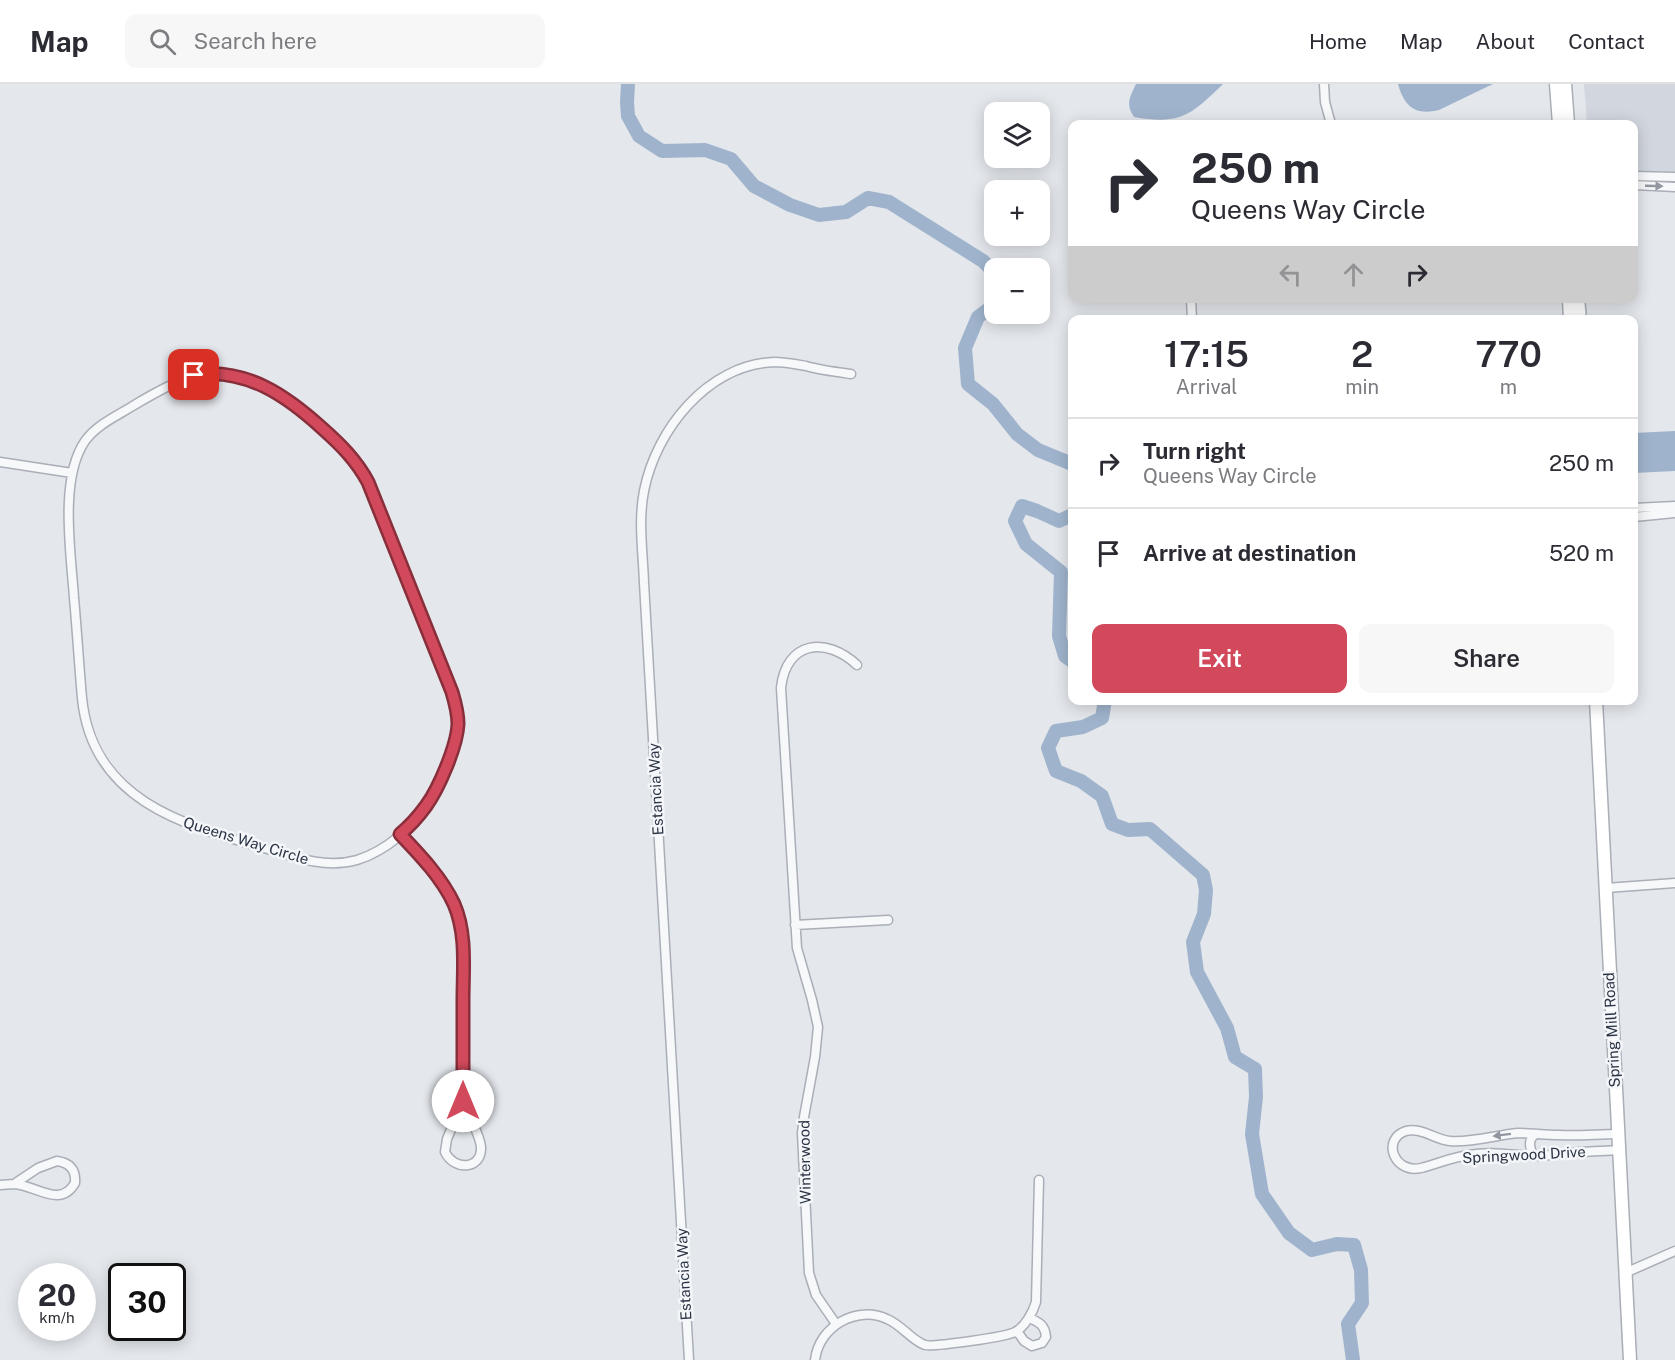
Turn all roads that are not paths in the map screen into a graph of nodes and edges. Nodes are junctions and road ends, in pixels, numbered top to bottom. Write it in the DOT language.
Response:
graph roads {
  1 [pos="1324,84"];
  2 [pos="1556,84"];
  3 [pos="1565,84"];
  4 [pos="1331,120"];
  5 [pos="1559,120"];
  6 [pos="1568,120"];
  7 [pos="1638,176"];
  8 [pos="1675,177"];
  9 [pos="1638,185"];
  10 [pos="1675,187"];
  11 [pos="851,374"];
  12 [pos="0,462"];
  13 [pos="72,473"];
  14 [pos="1675,506"];
  15 [pos="1638,508"];
  16 [pos="1675,513"];
  17 [pos="1638,517"];
  18 [pos="857,665"];
  19 [pos="1596,705"];
  20 [pos="400,834"];
  21 [pos="1675,883"];
  22 [pos="1606,888"];
  23 [pos="888,920"];
  24 [pos="795,925"];
  25 [pos="463,1101"];
  26 [pos="1536,1134"];
  27 [pos="1618,1134"];
  28 [pos="1619,1150"];
  29 [pos="1533,1156"];
  30 [pos="1039,1180"];
  31 [pos="14,1184"];
  32 [pos="0,1185"];
  33 [pos="1675,1251"];
  34 [pos="1626,1273"];
  35 [pos="1029,1318"];
  36 [pos="836,1324"];
  37 [pos="1017,1332"];
  38 [pos="689,1360"];
  39 [pos="815,1360"];
  40 [pos="1630,1360"];
  1 -- 4 [label="street"];
  2 -- 5 [label="street"];
  3 -- 6 [label="street"];
  7 -- 8 [label="street"];
  9 -- 10 [label="street, one-way"];
  11 -- 38 [label="street, Estancia Way"];
  12 -- 13 [label="street"];
  13 -- 20 [label="street, Queens Way Circle"];
  13 -- 20 [label="street, Queens Way Circle"];
  14 -- 15 [label="street"];
  16 -- 17 [label="street"];
  18 -- 24 [label="street, Winterwood"];
  19 -- 22 [label="street, Spring Mill Road"];
  20 -- 25 [label="street"];
  21 -- 22 [label="street"];
  22 -- 27 [label="street, Spring Mill Road"];
  23 -- 24 [label="street"];
  24 -- 36 [label="street, Winterwood"];
  25 -- 25 [label="street"];
  26 -- 27 [label="street, Springwood Drive"];
  26 -- 29 [label="street"];
  26 -- 29 [label="street, Springwood Drive, one-way"];
  27 -- 28 [label="street, Spring Mill Road"];
  28 -- 29 [label="street, Springwood Drive"];
  28 -- 34 [label="street, Spring Mill Road"];
  30 -- 35 [label="street"];
  31 -- 31 [label="street"];
  31 -- 32 [label="street"];
  33 -- 34 [label="street"];
  34 -- 40 [label="street, Spring Mill Road"];
  35 -- 37 [label="street"];
  35 -- 37 [label="street"];
  36 -- 37 [label="street"];
  36 -- 39 [label="street"];
}
